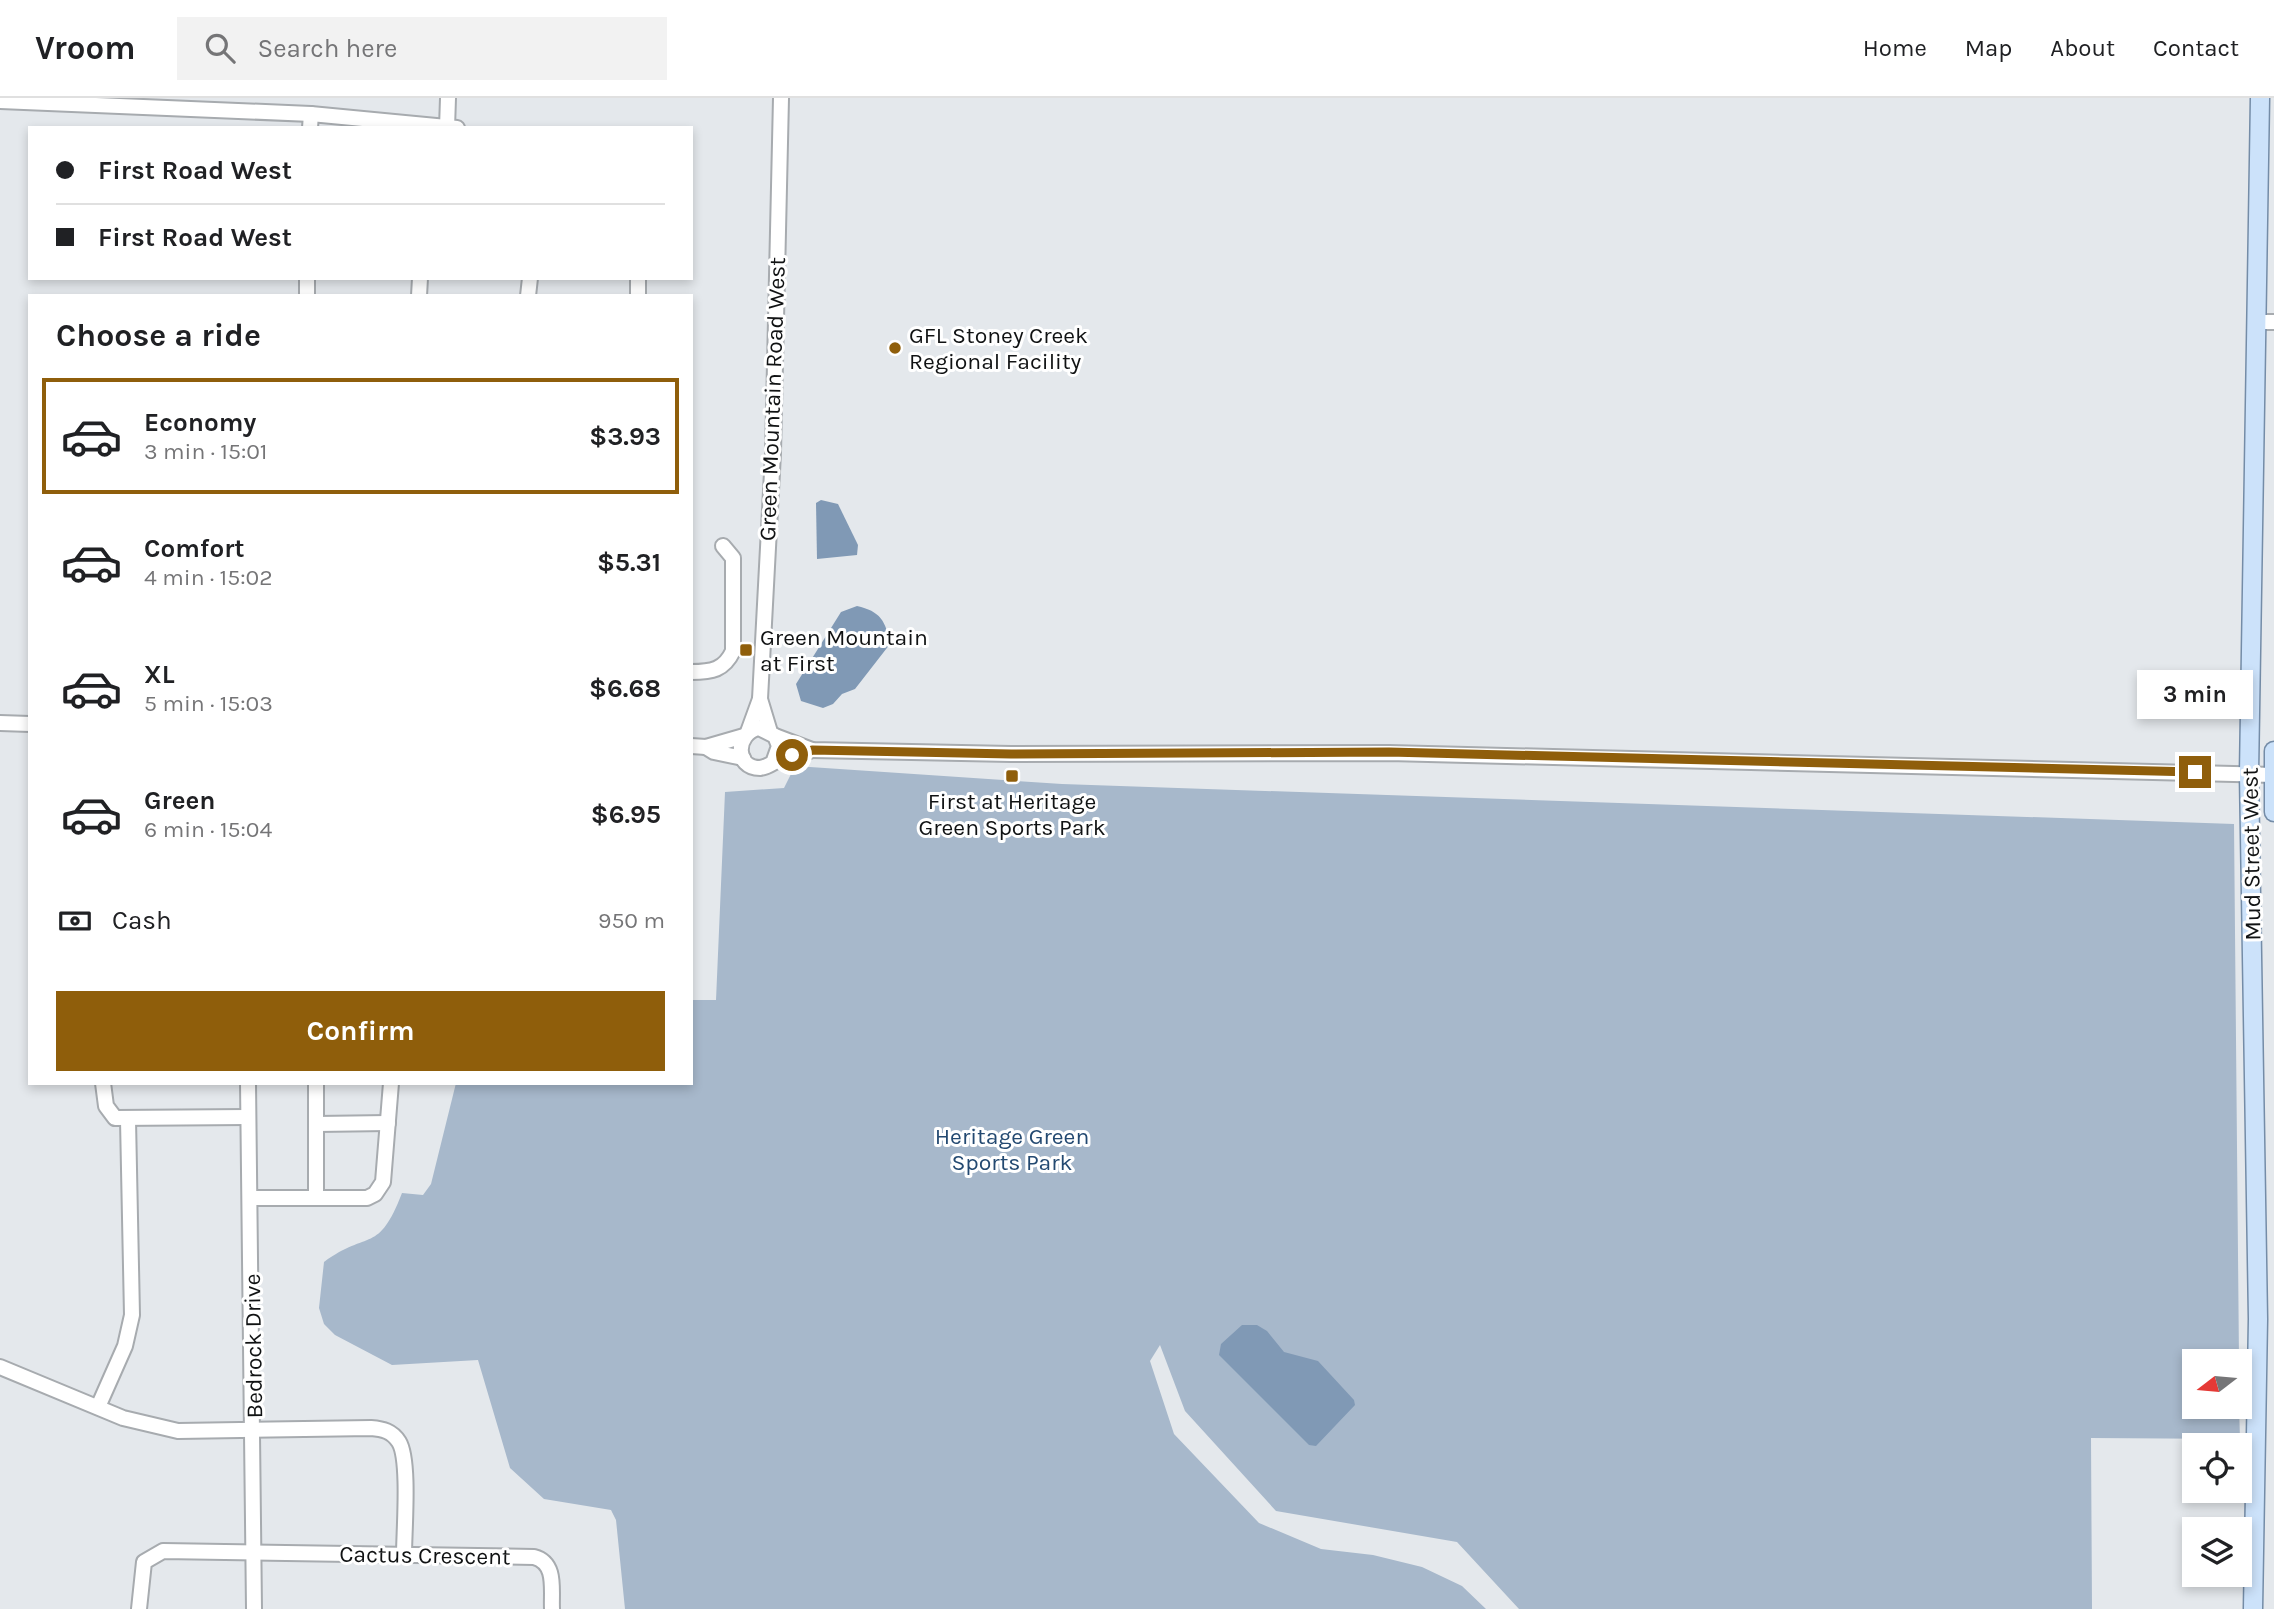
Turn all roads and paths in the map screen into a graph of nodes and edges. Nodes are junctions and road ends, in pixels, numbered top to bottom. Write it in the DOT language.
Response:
graph roads {
  1 [pos="448,98"];
  2 [pos="781,98"];
  3 [pos="2260,98"];
  4 [pos="65,100"];
  5 [pos="0,101"];
  6 [pos="311,121"];
  7 [pos="427,126"];
  8 [pos="450,126"];
  9 [pos="2265,322"];
  10 [pos="723,546"];
  11 [pos="693,672"];
  12 [pos="760,699"];
  13 [pos="0,723"];
  14 [pos="28,724"];
  15 [pos="746,734"];
  16 [pos="772,734"];
  17 [pos="699,747"];
  18 [pos="812,750"];
  19 [pos="2274,751"];
  20 [pos="743,758"];
  21 [pos="773,762"];
  22 [pos="2249,774"];
  23 [pos="2274,775"];
  24 [pos="2274,812"];
  25 [pos="103,1085"];
  26 [pos="248,1085"];
  27 [pos="316,1085"];
  28 [pos="391,1085"];
  29 [pos="248,1117"];
  30 [pos="128,1120"];
  31 [pos="388,1123"];
  32 [pos="317,1124"];
  33 [pos="250,1198"];
  34 [pos="316,1198"];
  35 [pos="0,1367"];
  36 [pos="99,1407"];
  37 [pos="254,1427"];
  38 [pos="254,1553"];
  39 [pos="404,1555"];
  40 [pos="139,1609"];
  41 [pos="254,1609"];
  42 [pos="552,1609"];
  43 [pos="2253,1609"];
  1 -- 8 [label="street"];
  2 -- 12 [label="street, Green Mountain Road West"];
  3 -- 9 [label="main road, Mud Street West"];
  4 -- 5 [label="street"];
  4 -- 6 [label="street"];
  6 -- 7 [label="street"];
  9 -- 22 [label="main road, Mud Street West"];
  10 -- 11 [label="street"];
  12 -- 15 [label="street, Green Mountain Road West"];
  12 -- 16 [label="street, Green Mountain Road West"];
  13 -- 14 [label="street"];
  15 -- 16 [label="street"];
  15 -- 17 [label="street"];
  15 -- 20 [label="street"];
  16 -- 18 [label="street"];
  16 -- 21 [label="street"];
  17 -- 20 [label="street"];
  18 -- 21 [label="street"];
  18 -- 22 [label="street"];
  19 -- 23 [label="main road, Mud Street West"];
  20 -- 21 [label="street"];
  22 -- 23 [label="street"];
  22 -- 43 [label="main road, Mud Street West"];
  23 -- 24 [label="main road, Mud Street West"];
  25 -- 30 [label="street"];
  26 -- 29 [label="street, Bedrock Drive"];
  27 -- 32 [label="street"];
  28 -- 31 [label="street"];
  29 -- 30 [label="street"];
  29 -- 33 [label="street, Bedrock Drive"];
  30 -- 36 [label="street"];
  31 -- 32 [label="street"];
  31 -- 34 [label="street"];
  32 -- 34 [label="street"];
  33 -- 34 [label="street"];
  33 -- 37 [label="street, Bedrock Drive"];
  35 -- 36 [label="street"];
  36 -- 37 [label="street"];
  37 -- 38 [label="street, Bedrock Drive"];
  37 -- 39 [label="street"];
  38 -- 39 [label="street, Cactus Crescent"];
  38 -- 40 [label="street, Cactus Crescent"];
  38 -- 41 [label="street, Bedrock Drive"];
  39 -- 42 [label="street, Cactus Crescent"];
}
